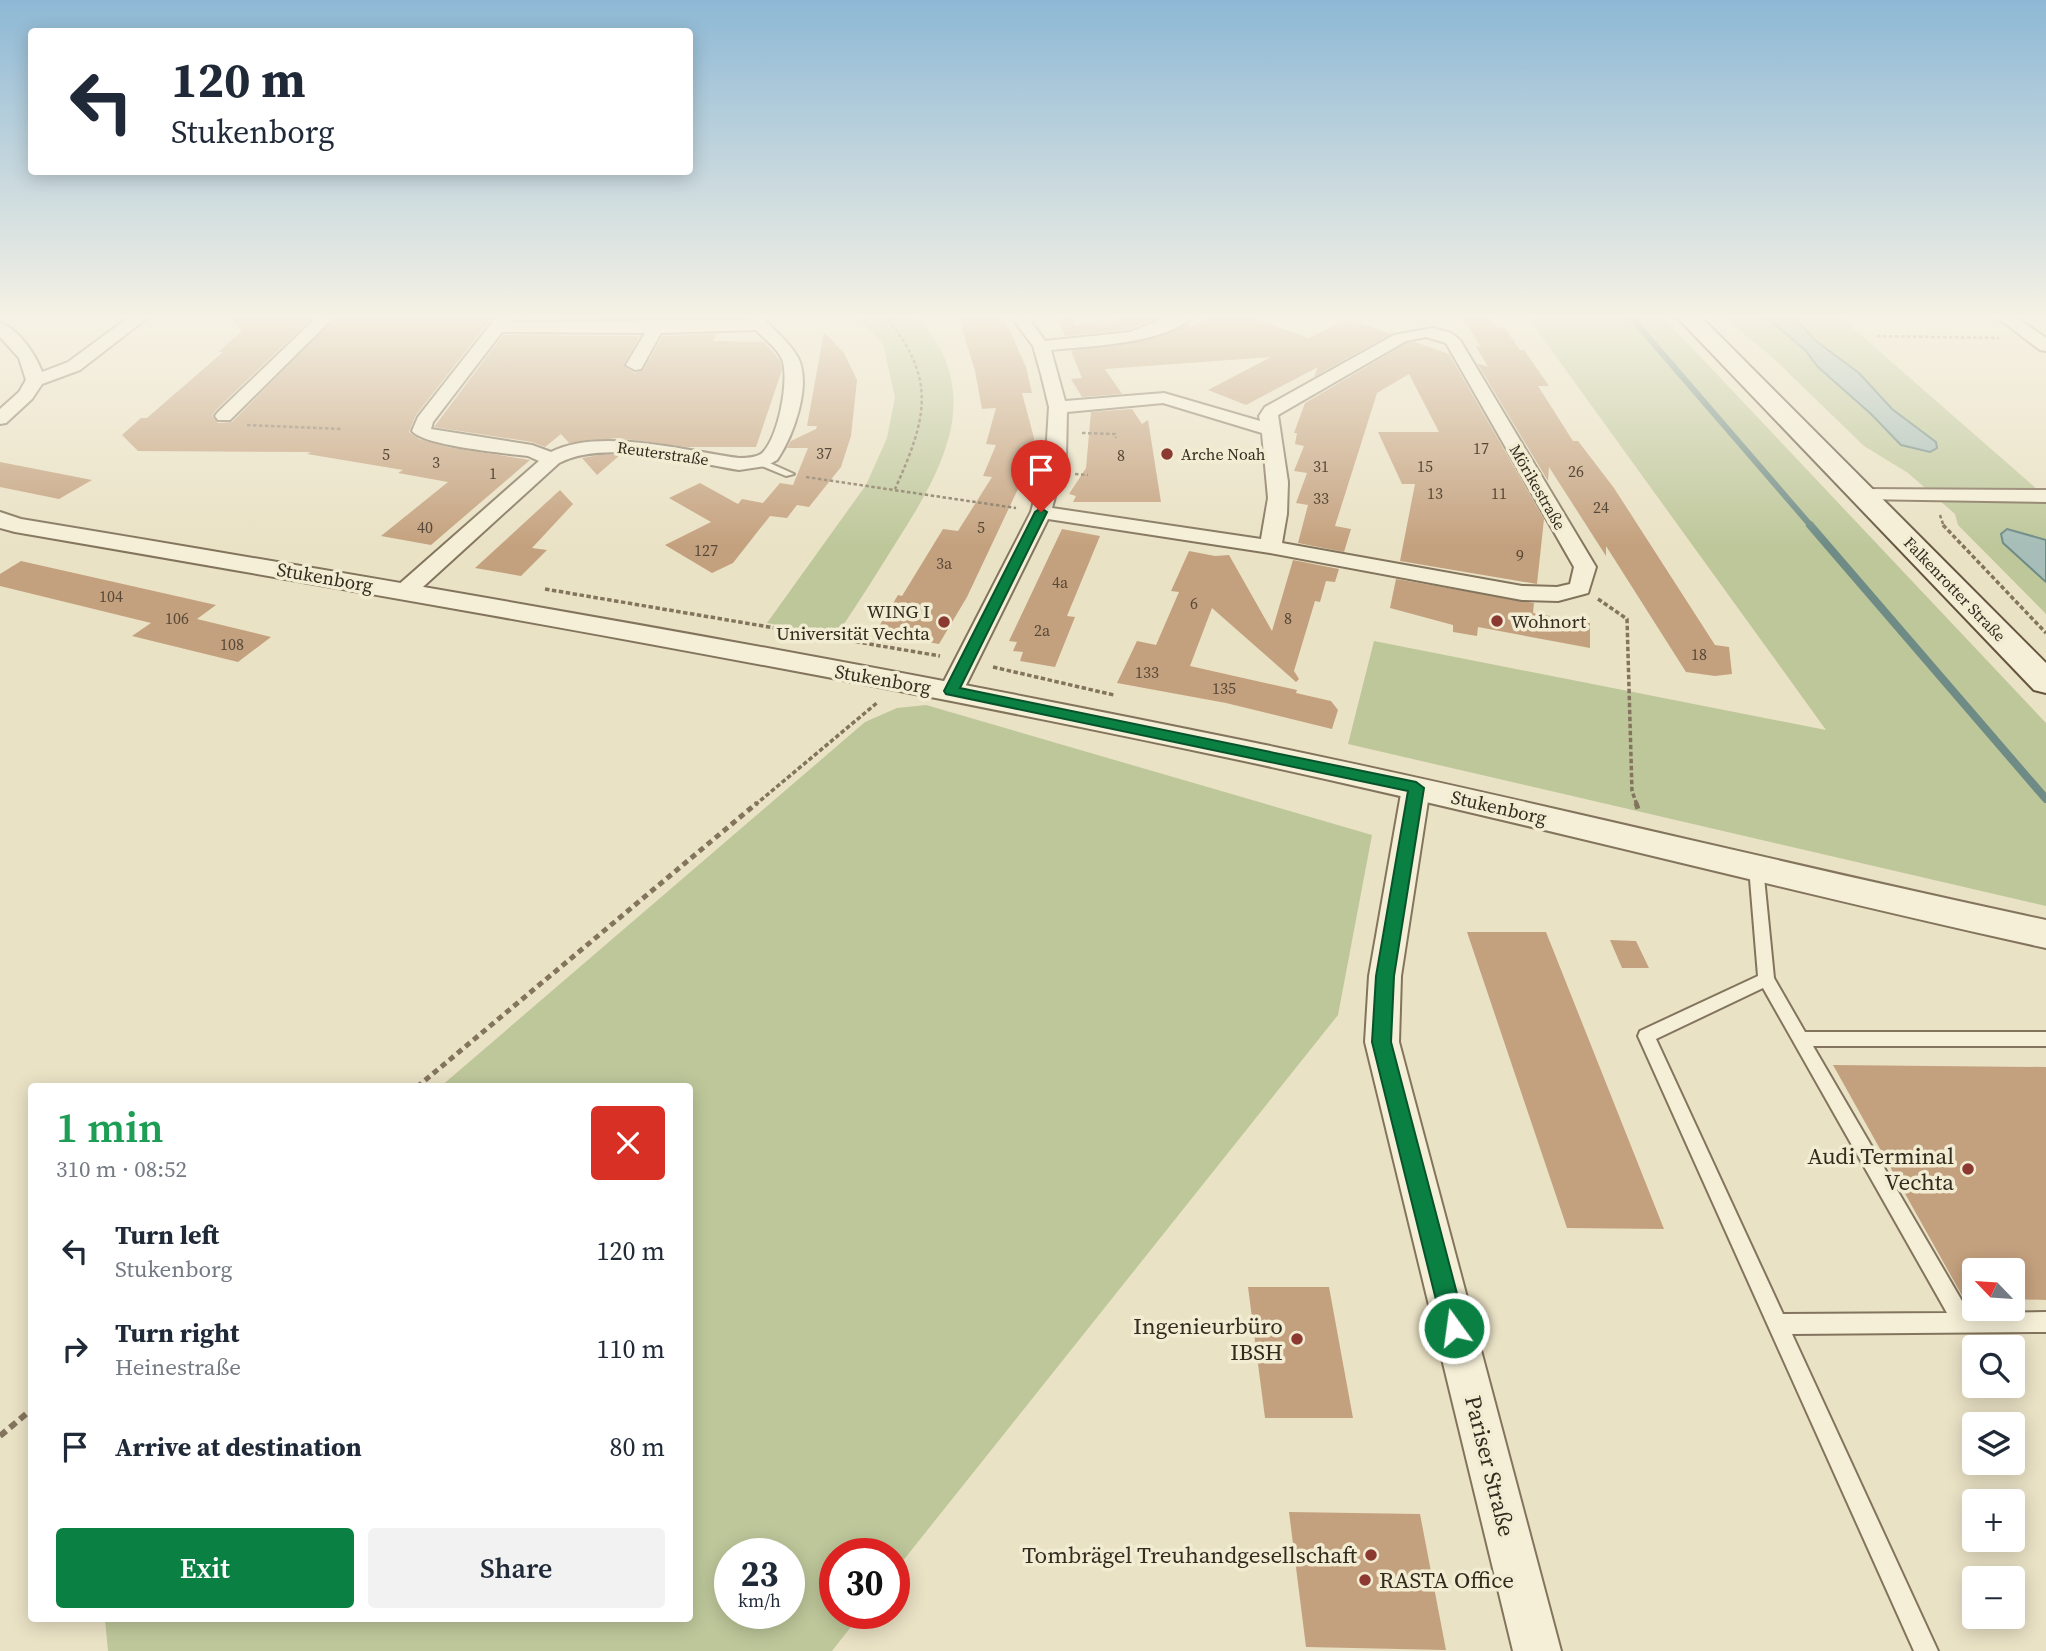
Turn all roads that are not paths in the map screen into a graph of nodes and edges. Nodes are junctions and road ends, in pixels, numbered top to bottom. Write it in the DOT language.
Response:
graph roads {
  1 [pos="28,392"];
  2 [pos="249,392"];
  3 [pos="447,392"];
  4 [pos="791,392"];
  5 [pos="1054,392"];
  6 [pos="1302,392"];
  7 [pos="1482,392"];
  8 [pos="1763,392"];
  9 [pos="1058,407"];
  10 [pos="224,416"];
  11 [pos="0,419"];
  12 [pos="1271,430"];
  13 [pos="552,459"];
  14 [pos="760,462"];
  15 [pos="789,474"];
  16 [pos="1865,495"];
  17 [pos="2046,496"];
  18 [pos="1041,512"];
  19 [pos="0,519"];
  20 [pos="1270,547"];
  21 [pos="405,591"];
  22 [pos="2046,682"];
  23 [pos="951,691"];
  24 [pos="1416,788"];
  25 [pos="1756,867"];
  26 [pos="2046,934"];
  27 [pos="1766,979"];
  28 [pos="1800,1039"];
  29 [pos="2046,1039"];
  30 [pos="1962,1319"];
  31 [pos="1963,1321"];
  32 [pos="2046,1322"];
  33 [pos="1778,1324"];
  34 [pos="1537,1651"];
  35 [pos="1926,1651"];
  1 -- 11 [label="street"];
  2 -- 10 [label="street"];
  3 -- 13 [label="street"];
  4 -- 14 [label="street"];
  5 -- 9 [label="street"];
  6 -- 12 [label="street, Mörikestraße"];
  7 -- 20 [label="street, Mörikestraße"];
  8 -- 16 [label="main road, Falkenrotter Straße"];
  9 -- 12 [label="street"];
  9 -- 18 [label="street"];
  12 -- 20 [label="street"];
  13 -- 14 [label="street, Reuterstraße"];
  13 -- 21 [label="street, Reuterstraße"];
  14 -- 15 [label="lane"];
  16 -- 17 [label="street"];
  16 -- 22 [label="main road, Falkenrotter Straße"];
  18 -- 20 [label="street"];
  18 -- 23 [label="street"];
  19 -- 21 [label="street, Stukenborg"];
  21 -- 23 [label="street, Stukenborg"];
  23 -- 24 [label="street, Stukenborg"];
  24 -- 25 [label="street, Stukenborg"];
  24 -- 34 [label="street, Pariser Straße"];
  25 -- 26 [label="street, Stukenborg"];
  25 -- 27 [label="lane"];
  27 -- 28 [label="lane"];
  27 -- 33 [label="lane"];
  28 -- 29 [label="lane"];
  28 -- 30 [label="lane"];
  31 -- 32 [label="lane"];
  31 -- 33 [label="lane"];
  33 -- 35 [label="lane"];
}
